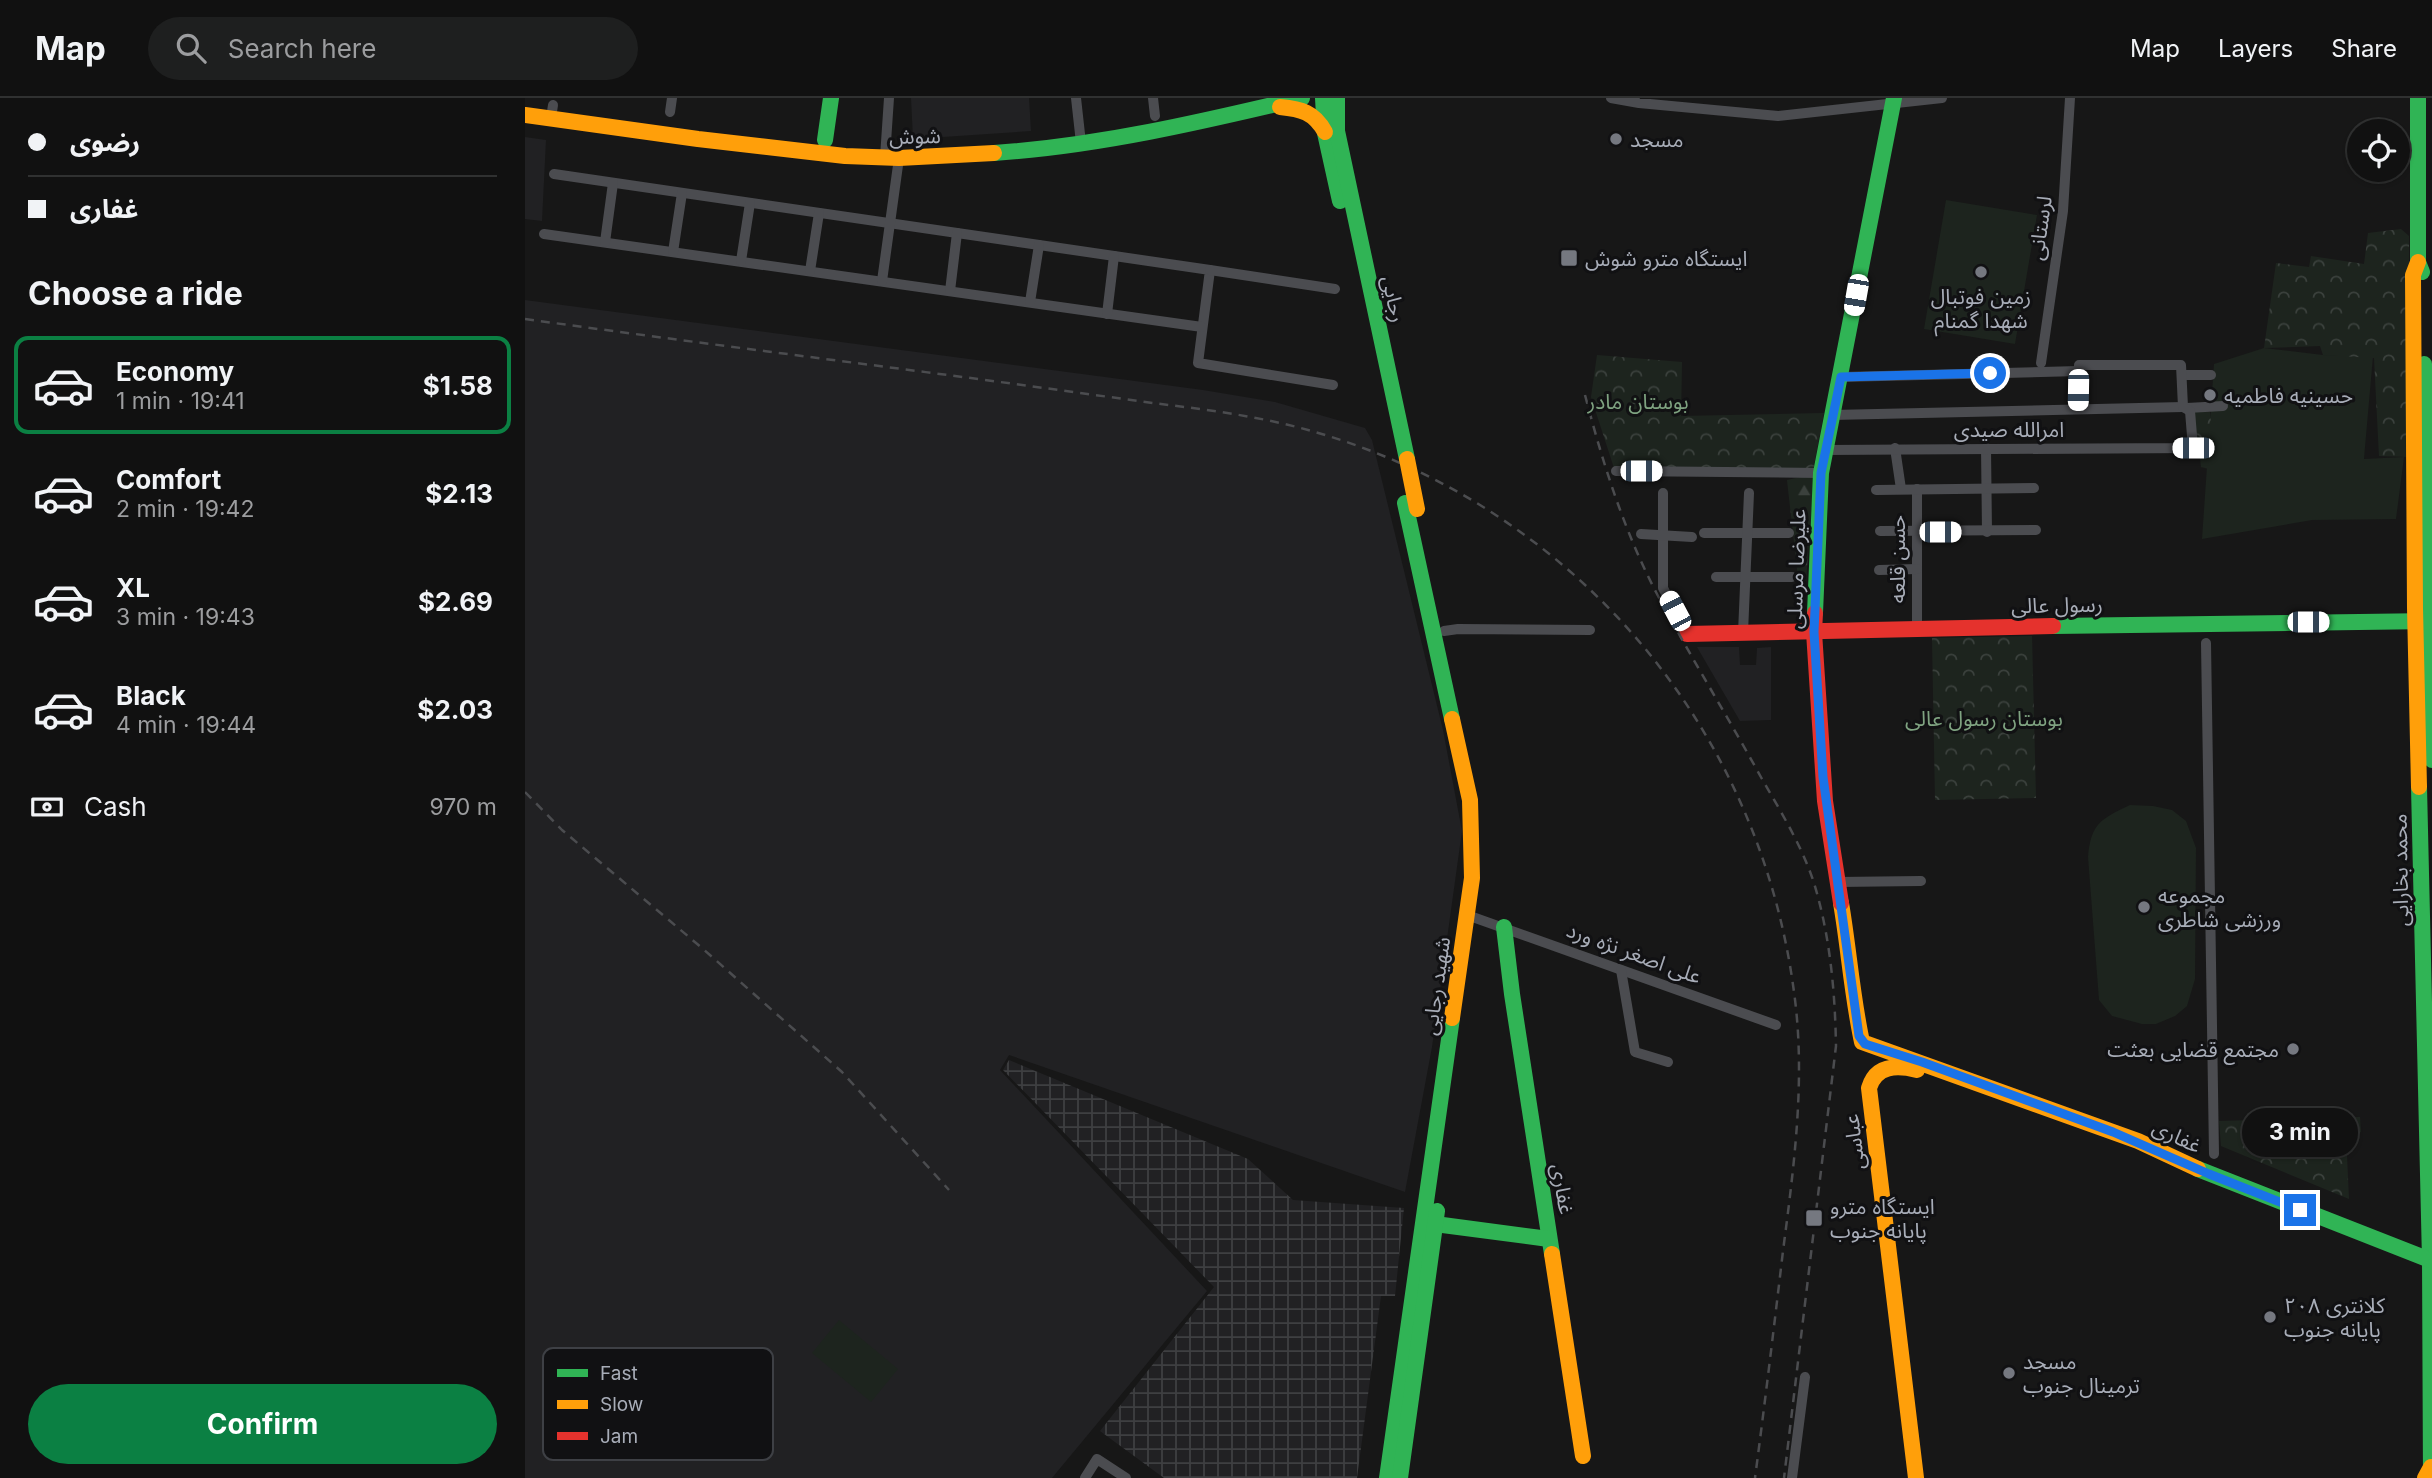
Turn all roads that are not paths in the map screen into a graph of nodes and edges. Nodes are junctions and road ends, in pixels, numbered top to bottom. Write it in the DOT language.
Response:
graph roads {
  1 [pos="672,98"];
  2 [pos="831,98"];
  3 [pos="889,98"];
  4 [pos="1076,98"];
  5 [pos="1153,98"];
  6 [pos="1302,98"];
  7 [pos="1611,98"];
  8 [pos="1942,98"];
  9 [pos="2070,98"];
  10 [pos="2418,98"];
  11 [pos="1894,101"];
  12 [pos="1269,106"];
  13 [pos="1330,106"];
  14 [pos="670,112"];
  15 [pos="525,115"];
  16 [pos="1155,116"];
  17 [pos="1325,133"];
  18 [pos="825,140"];
  19 [pos="1081,143"];
  20 [pos="892,157"];
  21 [pos="554,174"];
  22 [pos="613,183"];
  23 [pos="682,193"];
  24 [pos="750,203"];
  25 [pos="818,213"];
  26 [pos="892,223"];
  27 [pos="957,233"];
  28 [pos="544,234"];
  29 [pos="605,242"];
  30 [pos="1039,245"];
  31 [pos="673,252"];
  32 [pos="1114,256"];
  33 [pos="741,261"];
  34 [pos="2425,264"];
  35 [pos="1210,270"];
  36 [pos="810,271"];
  37 [pos="883,281"];
  38 [pos="1335,289"];
  39 [pos="950,291"];
  40 [pos="1030,302"];
  41 [pos="1107,314"];
  42 [pos="1202,327"];
  43 [pos="2041,363"];
  44 [pos="2181,370"];
  45 [pos="2079,371"];
  46 [pos="2211,375"];
  47 [pos="1841,377"];
  48 [pos="1333,385"];
  49 [pos="2223,406"];
  50 [pos="2185,407"];
  51 [pos="2078,408"];
  52 [pos="1832,415"];
  53 [pos="1895,448"];
  54 [pos="1986,448"];
  55 [pos="1825,450"];
  56 [pos="1400,456"];
  57 [pos="1616,471"];
  58 [pos="1821,473"];
  59 [pos="2034,488"];
  60 [pos="1901,489"];
  61 [pos="1917,489"];
  62 [pos="1987,489"];
  63 [pos="1877,490"];
  64 [pos="1749,493"];
  65 [pos="1663,494"];
  66 [pos="1411,506"];
  67 [pos="2420,516"];
  68 [pos="2036,530"];
  69 [pos="1880,531"];
  70 [pos="1917,532"];
  71 [pos="1987,532"];
  72 [pos="1704,533"];
  73 [pos="1748,533"];
  74 [pos="1789,533"];
  75 [pos="1641,534"];
  76 [pos="1663,535"];
  77 [pos="1692,537"];
  78 [pos="2429,546"];
  79 [pos="1917,569"];
  80 [pos="1879,570"];
  81 [pos="1716,577"];
  82 [pos="1792,577"];
  83 [pos="1746,578"];
  84 [pos="2425,621"];
  85 [pos="1917,629"];
  86 [pos="1590,630"];
  87 [pos="1444,631"];
  88 [pos="1814,632"];
  89 [pos="1743,633"];
  90 [pos="1687,634"];
  91 [pos="2206,643"];
  92 [pos="2431,687"];
  93 [pos="2432,720"];
  94 [pos="2432,748"];
  95 [pos="2432,760"];
  96 [pos="2426,869"];
  97 [pos="1921,881"];
  98 [pos="1838,882"];
  99 [pos="1473,916"];
  100 [pos="1504,927"];
  101 [pos="1621,970"];
  102 [pos="1776,1025"];
  103 [pos="1865,1044"];
  104 [pos="1668,1062"];
  105 [pos="1978,1083"];
  106 [pos="2214,1154"];
  107 [pos="1435,1224"];
  108 [pos="1549,1240"];
  109 [pos="2431,1259"];
  110 [pos="1805,1377"];
  111 [pos="1583,1456"];
  112 [pos="2431,1467"];
  113 [pos="1085,1478"];
  114 [pos="1126,1478"];
  115 [pos="1387,1478"];
  116 [pos="1400,1478"];
  117 [pos="1792,1478"];
  118 [pos="1916,1478"];
  119 [pos="2425,1478"];
  120 [pos="2431,1478"];
  1 -- 14 [label="street"];
  2 -- 18 [label="main road"];
  3 -- 20 [label="street"];
  4 -- 19 [label="street"];
  5 -- 16 [label="street"];
  6 -- 12 [label="main road, شوش"];
  7 -- 11 [label="street"];
  8 -- 11 [label="street"];
  9 -- 43 [label="street, لرستانی"];
  10 -- 34 [label="main road, محمد بخارایی"];
  11 -- 47 [label="main road, علیرضا مرسلی"];
  12 -- 17 [label="main road"];
  12 -- 19 [label="main road, شوش"];
  13 -- 17 [label="main road, رجایی"];
  13 -- 56 [label="main road, رجایی"];
  15 -- 20 [label="main road, شوش"];
  17 -- 56 [label="main road, رجایی"];
  19 -- 20 [label="main road, شوش"];
  20 -- 26 [label="street"];
  21 -- 22 [label="street"];
  22 -- 23 [label="street"];
  22 -- 29 [label="street"];
  23 -- 24 [label="street"];
  23 -- 31 [label="street"];
  24 -- 25 [label="street"];
  24 -- 33 [label="street"];
  25 -- 26 [label="street"];
  25 -- 36 [label="street"];
  26 -- 27 [label="street"];
  26 -- 37 [label="street"];
  27 -- 30 [label="street"];
  27 -- 39 [label="street"];
  28 -- 29 [label="street"];
  29 -- 31 [label="street"];
  30 -- 32 [label="street"];
  30 -- 40 [label="street"];
  31 -- 33 [label="street"];
  32 -- 35 [label="street"];
  32 -- 41 [label="street"];
  33 -- 36 [label="street"];
  34 -- 67 [label="main road, محمد بخارایی"];
  35 -- 38 [label="street"];
  35 -- 42 [label="street"];
  36 -- 37 [label="street"];
  37 -- 39 [label="street"];
  39 -- 40 [label="street"];
  40 -- 41 [label="street"];
  41 -- 42 [label="street"];
  42 -- 48 [label="street"];
  44 -- 45 [label="street"];
  44 -- 46 [label="street"];
  44 -- 50 [label="street"];
  45 -- 47 [label="street"];
  45 -- 51 [label="street"];
  47 -- 52 [label="main road, علیرضا مرسلی"];
  49 -- 50 [label="street"];
  50 -- 51 [label="street"];
  50 -- 54 [label="street, امرالله صیدی"];
  51 -- 52 [label="street"];
  52 -- 55 [label="main road, علیرضا مرسلی"];
  53 -- 54 [label="street, امرالله صیدی"];
  53 -- 55 [label="street, امرالله صیدی"];
  53 -- 60 [label="street"];
  54 -- 62 [label="street"];
  55 -- 58 [label="main road, علیرضا مرسلی"];
  56 -- 66 [label="main road, رجایی, bridge"];
  57 -- 58 [label="street"];
  58 -- 88 [label="main road, علیرضا مرسلی"];
  59 -- 62 [label="street"];
  60 -- 61 [label="street"];
  60 -- 63 [label="street"];
  61 -- 62 [label="street"];
  61 -- 70 [label="street, حسن قلعه"];
  62 -- 71 [label="street"];
  64 -- 73 [label="street"];
  65 -- 76 [label="street"];
  66 -- 87 [label="main road, شهید رجایی"];
  66 -- 99 [label="main road, شهید رجایی"];
  67 -- 78 [label="main road, محمد بخارایی"];
  67 -- 84 [label="main road, محمد بخارایی"];
  68 -- 71 [label="street"];
  69 -- 70 [label="street"];
  70 -- 71 [label="street"];
  70 -- 79 [label="street, حسن قلعه"];
  72 -- 73 [label="street"];
  73 -- 74 [label="street"];
  73 -- 83 [label="street"];
  75 -- 76 [label="street"];
  76 -- 77 [label="street"];
  76 -- 90 [label="street"];
  78 -- 84 [label="main road, محمد بخارایی"];
  79 -- 80 [label="street"];
  79 -- 85 [label="street, حسن قلعه"];
  81 -- 83 [label="street"];
  82 -- 83 [label="street"];
  83 -- 89 [label="street"];
  84 -- 85 [label="main road, رسول عالی"];
  84 -- 92 [label="main road, محمد بخارایی"];
  84 -- 96 [label="main road, محمد بخارایی"];
  85 -- 88 [label="main road, رسول عالی"];
  86 -- 87 [label="street"];
  87 -- 99 [label="main road, شهید رجایی"];
  88 -- 89 [label="main road, رسول عالی"];
  88 -- 98 [label="main road, علیرضا مرسلی"];
  89 -- 90 [label="main road, رسول عالی"];
  91 -- 106 [label="street"];
  92 -- 93 [label="main road, محمد بخارایی"];
  93 -- 94 [label="main road, محمد بخارایی"];
  94 -- 95 [label="main road, محمد بخارایی"];
  96 -- 109 [label="main road, محمد بخارایی"];
  97 -- 98 [label="street"];
  98 -- 103 [label="main road, علیرضا مرسلی"];
  99 -- 100 [label="street, علی اصغر نژه ورد"];
  99 -- 107 [label="main road, شهید رجایی"];
  99 -- 115 [label="main road, شهید رجایی"];
  100 -- 101 [label="street, علی اصغر نژه ورد"];
  100 -- 108 [label="main road, غفاری"];
  101 -- 102 [label="street, علی اصغر نژه ورد"];
  101 -- 104 [label="street"];
  103 -- 105 [label="main road, غفاری"];
  105 -- 109 [label="main road, غفاری"];
  105 -- 118 [label="main road, عباسی"];
  107 -- 108 [label="main road"];
  107 -- 116 [label="main road, شهید رجایی"];
  108 -- 111 [label="main road, غفاری"];
  109 -- 112 [label="main road, محمد بخارایی"];
  110 -- 117 [label="street"];
  112 -- 119 [label="main road"];
  112 -- 120 [label="main road, محمد بخارایی"];
  113 -- 114 [label="street"];
}
